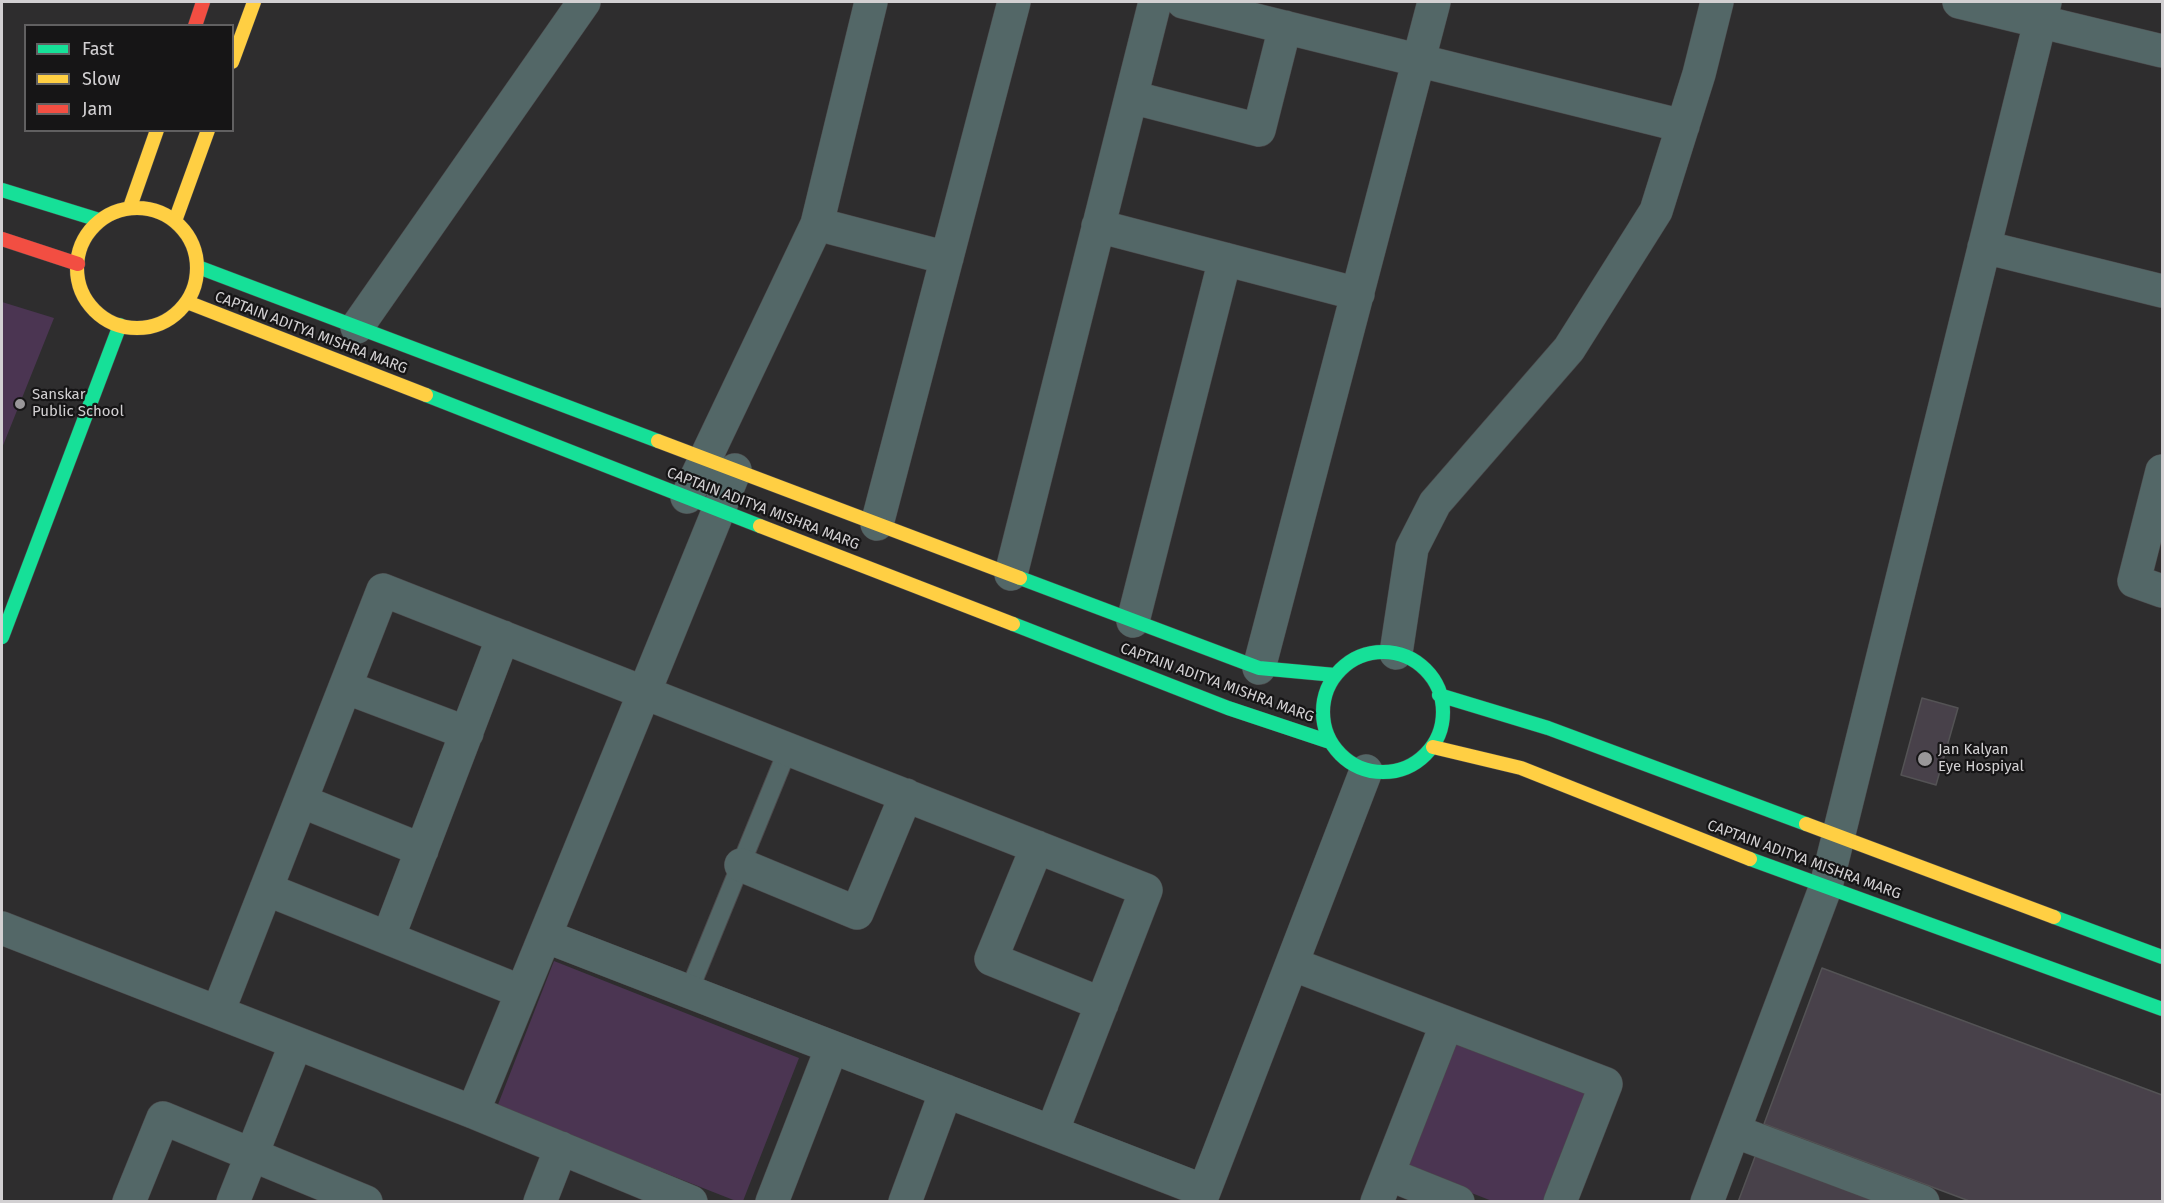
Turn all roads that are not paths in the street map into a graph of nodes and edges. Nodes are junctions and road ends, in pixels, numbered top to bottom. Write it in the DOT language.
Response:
graph roads {
  1 [pos="203,2"];
  2 [pos="254,2"];
  3 [pos="584,2"];
  4 [pos="871,2"];
  5 [pos="1014,2"];
  6 [pos="1155,2"];
  7 [pos="1183,2"];
  8 [pos="1434,2"];
  9 [pos="1717,2"];
  10 [pos="1959,2"];
  11 [pos="2042,11"];
  12 [pos="196,24"];
  13 [pos="1285,27"];
  14 [pos="2163,51"];
  15 [pos="234,57"];
  16 [pos="1419,60"];
  17 [pos="1131,97"];
  18 [pos="1683,126"];
  19 [pos="156,132"];
  20 [pos="207,132"];
  21 [pos="2,190"];
  22 [pos="130,207"];
  23 [pos="99,220"];
  24 [pos="175,221"];
  25 [pos="817,224"];
  26 [pos="1098,226"];
  27 [pos="2,239"];
  28 [pos="1984,247"];
  29 [pos="947,258"];
  30 [pos="1225,259"];
  31 [pos="78,264"];
  32 [pos="198,267"];
  33 [pos="2163,291"];
  34 [pos="1358,294"];
  35 [pos="187,302"];
  36 [pos="120,325"];
  37 [pos="357,327"];
  38 [pos="705,459"];
  39 [pos="735,470"];
  40 [pos="2163,471"];
  41 [pos="687,497"];
  42 [pos="719,510"];
  43 [pos="877,524"];
  44 [pos="1011,574"];
  45 [pos="2163,591"];
  46 [pos="1133,621"];
  47 [pos="2,637"];
  48 [pos="503,637"];
  49 [pos="1396,653"];
  50 [pos="1259,668"];
  51 [pos="1335,675"];
  52 [pos="345,687"];
  53 [pos="644,692"];
  54 [pos="1439,695"];
  55 [pos="467,733"];
  56 [pos="1330,742"];
  57 [pos="1433,747"];
  58 [pos="788,749"];
  59 [pos="1366,771"];
  60 [pos="906,795"];
  61 [pos="301,801"];
  62 [pos="1839,837"];
  63 [pos="1037,847"];
  64 [pos="422,850"];
  65 [pos="741,865"];
  66 [pos="1826,886"];
  67 [pos="266,889"];
  68 [pos="2,928"];
  69 [pos="545,936"];
  70 [pos="388,938"];
  71 [pos="2163,957"];
  72 [pos="1292,964"];
  73 [pos="689,991"];
  74 [pos="522,992"];
  75 [pos="1102,1004"];
  76 [pos="2163,1009"];
  77 [pos="218,1012"];
  78 [pos="1447,1023"];
  79 [pos="296,1043"];
  80 [pos="832,1047"];
  81 [pos="946,1091"];
  82 [pos="473,1112"];
  83 [pos="1734,1131"];
  84 [pos="1052,1132"];
  85 [pos="561,1148"];
  86 [pos="252,1155"];
  87 [pos="1383,1188"];
  88 [pos="1202,1196"];
  89 [pos="351,1199"];
  90 [pos="129,1202"];
  91 [pos="233,1202"];
  92 [pos="540,1202"];
  93 [pos="691,1202"];
  94 [pos="772,1202"];
  95 [pos="905,1202"];
  96 [pos="1458,1202"];
  97 [pos="1560,1202"];
  98 [pos="1707,1202"];
  99 [pos="1923,1202"];
  1 -- 12 [label="street"];
  2 -- 15 [label="street"];
  3 -- 37 [label="street"];
  4 -- 25 [label="street"];
  5 -- 29 [label="street"];
  6 -- 17 [label="street"];
  7 -- 13 [label="street"];
  8 -- 16 [label="street"];
  9 -- 18 [label="street"];
  10 -- 11 [label="street"];
  11 -- 14 [label="street"];
  11 -- 28 [label="street"];
  13 -- 16 [label="street"];
  13 -- 17 [label="street"];
  16 -- 18 [label="street"];
  16 -- 34 [label="street"];
  17 -- 26 [label="street"];
  18 -- 49 [label="street"];
  19 -- 22 [label="street"];
  20 -- 24 [label="street"];
  21 -- 23 [label="street"];
  22 -- 23 [label="street"];
  22 -- 24 [label="street"];
  23 -- 31 [label="street"];
  24 -- 32 [label="street"];
  25 -- 29 [label="street"];
  25 -- 38 [label="street"];
  26 -- 30 [label="street"];
  26 -- 44 [label="street"];
  27 -- 31 [label="street"];
  28 -- 33 [label="street"];
  28 -- 62 [label="street"];
  29 -- 43 [label="street"];
  30 -- 34 [label="street"];
  30 -- 46 [label="street"];
  31 -- 36 [label="street"];
  32 -- 35 [label="street"];
  32 -- 37 [label="street, CAPTAIN ADITYA MISHRA MARG"];
  34 -- 50 [label="street"];
  35 -- 36 [label="street"];
  35 -- 41 [label="street, CAPTAIN ADITYA MISHRA MARG"];
  36 -- 47 [label="street"];
  37 -- 38 [label="street, CAPTAIN ADITYA MISHRA MARG"];
  38 -- 39 [label="street, CAPTAIN ADITYA MISHRA MARG"];
  38 -- 41 [label="street"];
  39 -- 42 [label="street"];
  39 -- 43 [label="street, CAPTAIN ADITYA MISHRA MARG"];
  40 -- 45 [label="street"];
  41 -- 42 [label="street, CAPTAIN ADITYA MISHRA MARG"];
  42 -- 53 [label="street"];
  42 -- 56 [label="street, CAPTAIN ADITYA MISHRA MARG"];
  43 -- 44 [label="street, CAPTAIN ADITYA MISHRA MARG"];
  44 -- 46 [label="street, CAPTAIN ADITYA MISHRA MARG"];
  46 -- 50 [label="street, CAPTAIN ADITYA MISHRA MARG"];
  48 -- 52 [label="street"];
  48 -- 53 [label="street"];
  48 -- 55 [label="street"];
  49 -- 51 [label="street"];
  49 -- 54 [label="street"];
  50 -- 51 [label="street, CAPTAIN ADITYA MISHRA MARG"];
  51 -- 56 [label="street"];
  52 -- 55 [label="street"];
  52 -- 61 [label="street"];
  53 -- 58 [label="street"];
  53 -- 69 [label="street"];
  54 -- 57 [label="street"];
  54 -- 62 [label="street"];
  55 -- 64 [label="street"];
  56 -- 59 [label="street"];
  57 -- 59 [label="street"];
  57 -- 66 [label="street, CAPTAIN ADITYA MISHRA MARG"];
  58 -- 60 [label="street"];
  58 -- 65 [label="lane"];
  59 -- 72 [label="street"];
  60 -- 63 [label="street"];
  60 -- 65 [label="street"];
  61 -- 64 [label="street"];
  61 -- 67 [label="street"];
  62 -- 66 [label="street"];
  62 -- 71 [label="street"];
  63 -- 75 [label="street"];
  63 -- 75 [label="street"];
  64 -- 70 [label="street"];
  65 -- 73 [label="lane"];
  66 -- 76 [label="street, CAPTAIN ADITYA MISHRA MARG"];
  66 -- 83 [label="street"];
  67 -- 70 [label="street"];
  67 -- 77 [label="street"];
  68 -- 77 [label="street"];
  69 -- 73 [label="street"];
  69 -- 74 [label="street"];
  70 -- 74 [label="street"];
  72 -- 78 [label="street"];
  72 -- 88 [label="street"];
  73 -- 80 [label="street"];
  74 -- 82 [label="street"];
  75 -- 84 [label="street"];
  77 -- 79 [label="street"];
  78 -- 87 [label="street"];
  78 -- 97 [label="street"];
  79 -- 82 [label="street"];
  79 -- 86 [label="street"];
  80 -- 81 [label="street"];
  80 -- 94 [label="street"];
  81 -- 84 [label="street"];
  81 -- 95 [label="street"];
  82 -- 85 [label="street"];
  83 -- 98 [label="street"];
  83 -- 99 [label="street"];
  84 -- 88 [label="street"];
  85 -- 92 [label="street"];
  85 -- 93 [label="street"];
  86 -- 89 [label="street"];
  86 -- 90 [label="street"];
  86 -- 91 [label="street"];
  87 -- 96 [label="street"];
}
